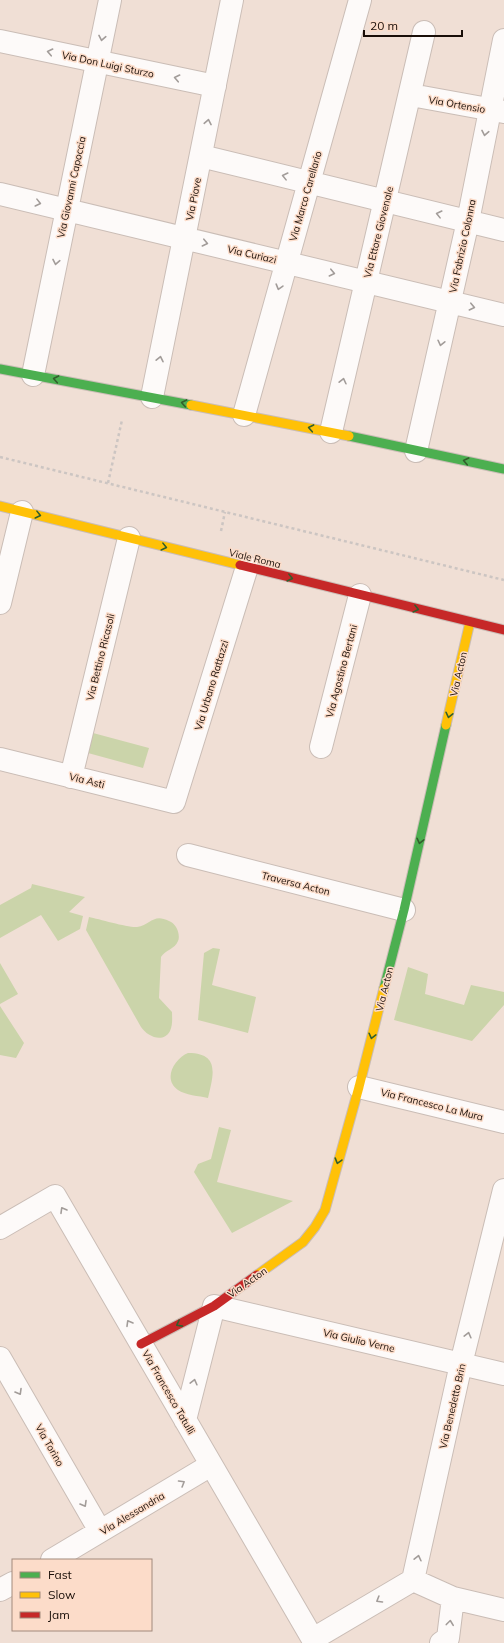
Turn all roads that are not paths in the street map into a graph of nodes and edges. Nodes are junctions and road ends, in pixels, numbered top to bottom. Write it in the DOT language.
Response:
graph roads {
  1 [pos="110,0"];
  2 [pos="232,0"];
  3 [pos="360,0"];
  4 [pos="424,32"];
  5 [pos="504,40"];
  6 [pos="0,41"];
  7 [pos="97,62"];
  8 [pos="215,86"];
  9 [pos="411,95"];
  10 [pos="497,111"];
  11 [pos="201,156"];
  12 [pos="309,182"];
  13 [pos="0,194"];
  14 [pos="386,201"];
  15 [pos="67,210"];
  16 [pos="468,221"];
  17 [pos="504,230"];
  18 [pos="185,238"];
  19 [pos="286,262"];
  20 [pos="366,281"];
  21 [pos="450,302"];
  22 [pos="504,314"];
  23 [pos="0,369"];
  24 [pos="33,375"];
  25 [pos="152,398"];
  26 [pos="244,415"];
  27 [pos="331,432"];
  28 [pos="416,451"];
  29 [pos="504,469"];
  30 [pos="0,506"];
  31 [pos="22,512"];
  32 [pos="129,538"];
  33 [pos="247,567"];
  34 [pos="360,595"];
  35 [pos="0,603"];
  36 [pos="470,622"];
  37 [pos="504,630"];
  38 [pos="321,747"];
  39 [pos="0,759"];
  40 [pos="71,776"];
  41 [pos="174,802"];
  42 [pos="188,854"];
  43 [pos="404,910"];
  44 [pos="359,1087"];
  45 [pos="504,1122"];
  46 [pos="504,1190"];
  47 [pos="0,1228"];
  48 [pos="214,1306"];
  49 [pos="141,1344"];
  50 [pos="0,1358"];
  51 [pos="461,1364"];
  52 [pos="504,1374"];
  53 [pos="185,1420"];
  54 [pos="211,1465"];
  55 [pos="100,1531"];
  56 [pos="54,1559"];
  57 [pos="413,1580"];
  58 [pos="12,1584"];
  59 [pos="0,1590"];
  60 [pos="453,1598"];
  61 [pos="504,1610"];
  62 [pos="314,1641"];
  63 [pos="441,1643"];
  1 -- 7 [label="street, Via Giovanni Capoccia, one-way"];
  2 -- 8 [label="street, Via Piave"];
  3 -- 12 [label="street, Via Marco Carellario"];
  4 -- 9 [label="street, Via Ettore Giovenale"];
  5 -- 10 [label="street, Via Fabrizio Colonna"];
  7 -- 6 [label="street, Via Don Luigi Sturzo, one-way"];
  8 -- 7 [label="street, Via Don Luigi Sturzo, one-way"];
  7 -- 15 [label="street, Via Giovanni Capoccia"];
  11 -- 8 [label="street, Via Piave, one-way"];
  9 -- 10 [label="street, Via Ortensio"];
  9 -- 14 [label="street, Via Ettore Giovenale"];
  10 -- 16 [label="street, Via Fabrizio Colonna, one-way"];
  12 -- 11 [label="street, one-way"];
  11 -- 18 [label="street, Via Piave"];
  12 -- 14 [label="street"];
  12 -- 19 [label="street, Via Marco Carellario"];
  13 -- 15 [label="street, Via Curiazi, one-way"];
  16 -- 14 [label="street, one-way"];
  14 -- 20 [label="street, Via Ettore Giovenale"];
  15 -- 18 [label="street, Via Curiazi"];
  15 -- 24 [label="street, Via Giovanni Capoccia, one-way"];
  16 -- 17 [label="street"];
  16 -- 21 [label="street, Via Fabrizio Colonna"];
  18 -- 19 [label="street, Via Curiazi, one-way"];
  25 -- 18 [label="street, Via Piave, one-way"];
  19 -- 20 [label="street, Via Curiazi, one-way"];
  19 -- 26 [label="street, Via Marco Carellario, one-way"];
  20 -- 21 [label="street, Via Curiazi"];
  27 -- 20 [label="street, Via Ettore Giovenale, one-way"];
  21 -- 22 [label="street, Via Curiazi, one-way"];
  21 -- 28 [label="street, Via Fabrizio Colonna, one-way"];
  23 -- 24 [label="street"];
  25 -- 24 [label="street, one-way"];
  26 -- 25 [label="street, one-way"];
  27 -- 26 [label="street, one-way"];
  27 -- 28 [label="street"];
  29 -- 28 [label="street, one-way"];
  30 -- 31 [label="street, Viale Roma"];
  31 -- 32 [label="street, Viale Roma, one-way"];
  31 -- 35 [label="street"];
  32 -- 33 [label="street, Viale Roma, one-way"];
  32 -- 40 [label="street, Via Bettino Ricasoli"];
  33 -- 34 [label="street, Viale Roma, one-way"];
  33 -- 41 [label="street, Via Urbano Rattazzi"];
  34 -- 36 [label="street, Viale Roma, one-way"];
  34 -- 38 [label="street, Via Agostino Bertani"];
  36 -- 37 [label="street, Viale Roma"];
  36 -- 43 [label="street, Via Acton, one-way"];
  39 -- 40 [label="street, Via Asti"];
  40 -- 41 [label="street, Via Asti"];
  42 -- 43 [label="street, Traversa Acton"];
  43 -- 44 [label="street, Via Acton, one-way"];
  44 -- 45 [label="street, Via Francesco La Mura"];
  44 -- 48 [label="street, Via Acton, one-way"];
  51 -- 46 [label="street, Via Benedetto Brin, one-way"];
  49 -- 47 [label="street, Via Francesco Tatulli, one-way"];
  48 -- 49 [label="street, Via Acton, one-way"];
  48 -- 51 [label="street, Via Giulio Verne"];
  53 -- 48 [label="street, one-way"];
  49 -- 53 [label="street, Via Francesco Tatulli"];
  50 -- 55 [label="street, Via Torino, one-way"];
  51 -- 52 [label="street, Via Giulio Verne"];
  57 -- 51 [label="street, Via Benedetto Brin, one-way"];
  53 -- 54 [label="street, Via Francesco Tatulli"];
  55 -- 54 [label="street, Via Alessandria, one-way"];
  54 -- 62 [label="street, Via Francesco Tatulli"];
  55 -- 56 [label="street, Via Alessandria"];
  57 -- 60 [label="street"];
  57 -- 62 [label="street, one-way"];
  58 -- 59 [label="street"];
  60 -- 61 [label="street"];
  63 -- 60 [label="street, one-way"];
}
